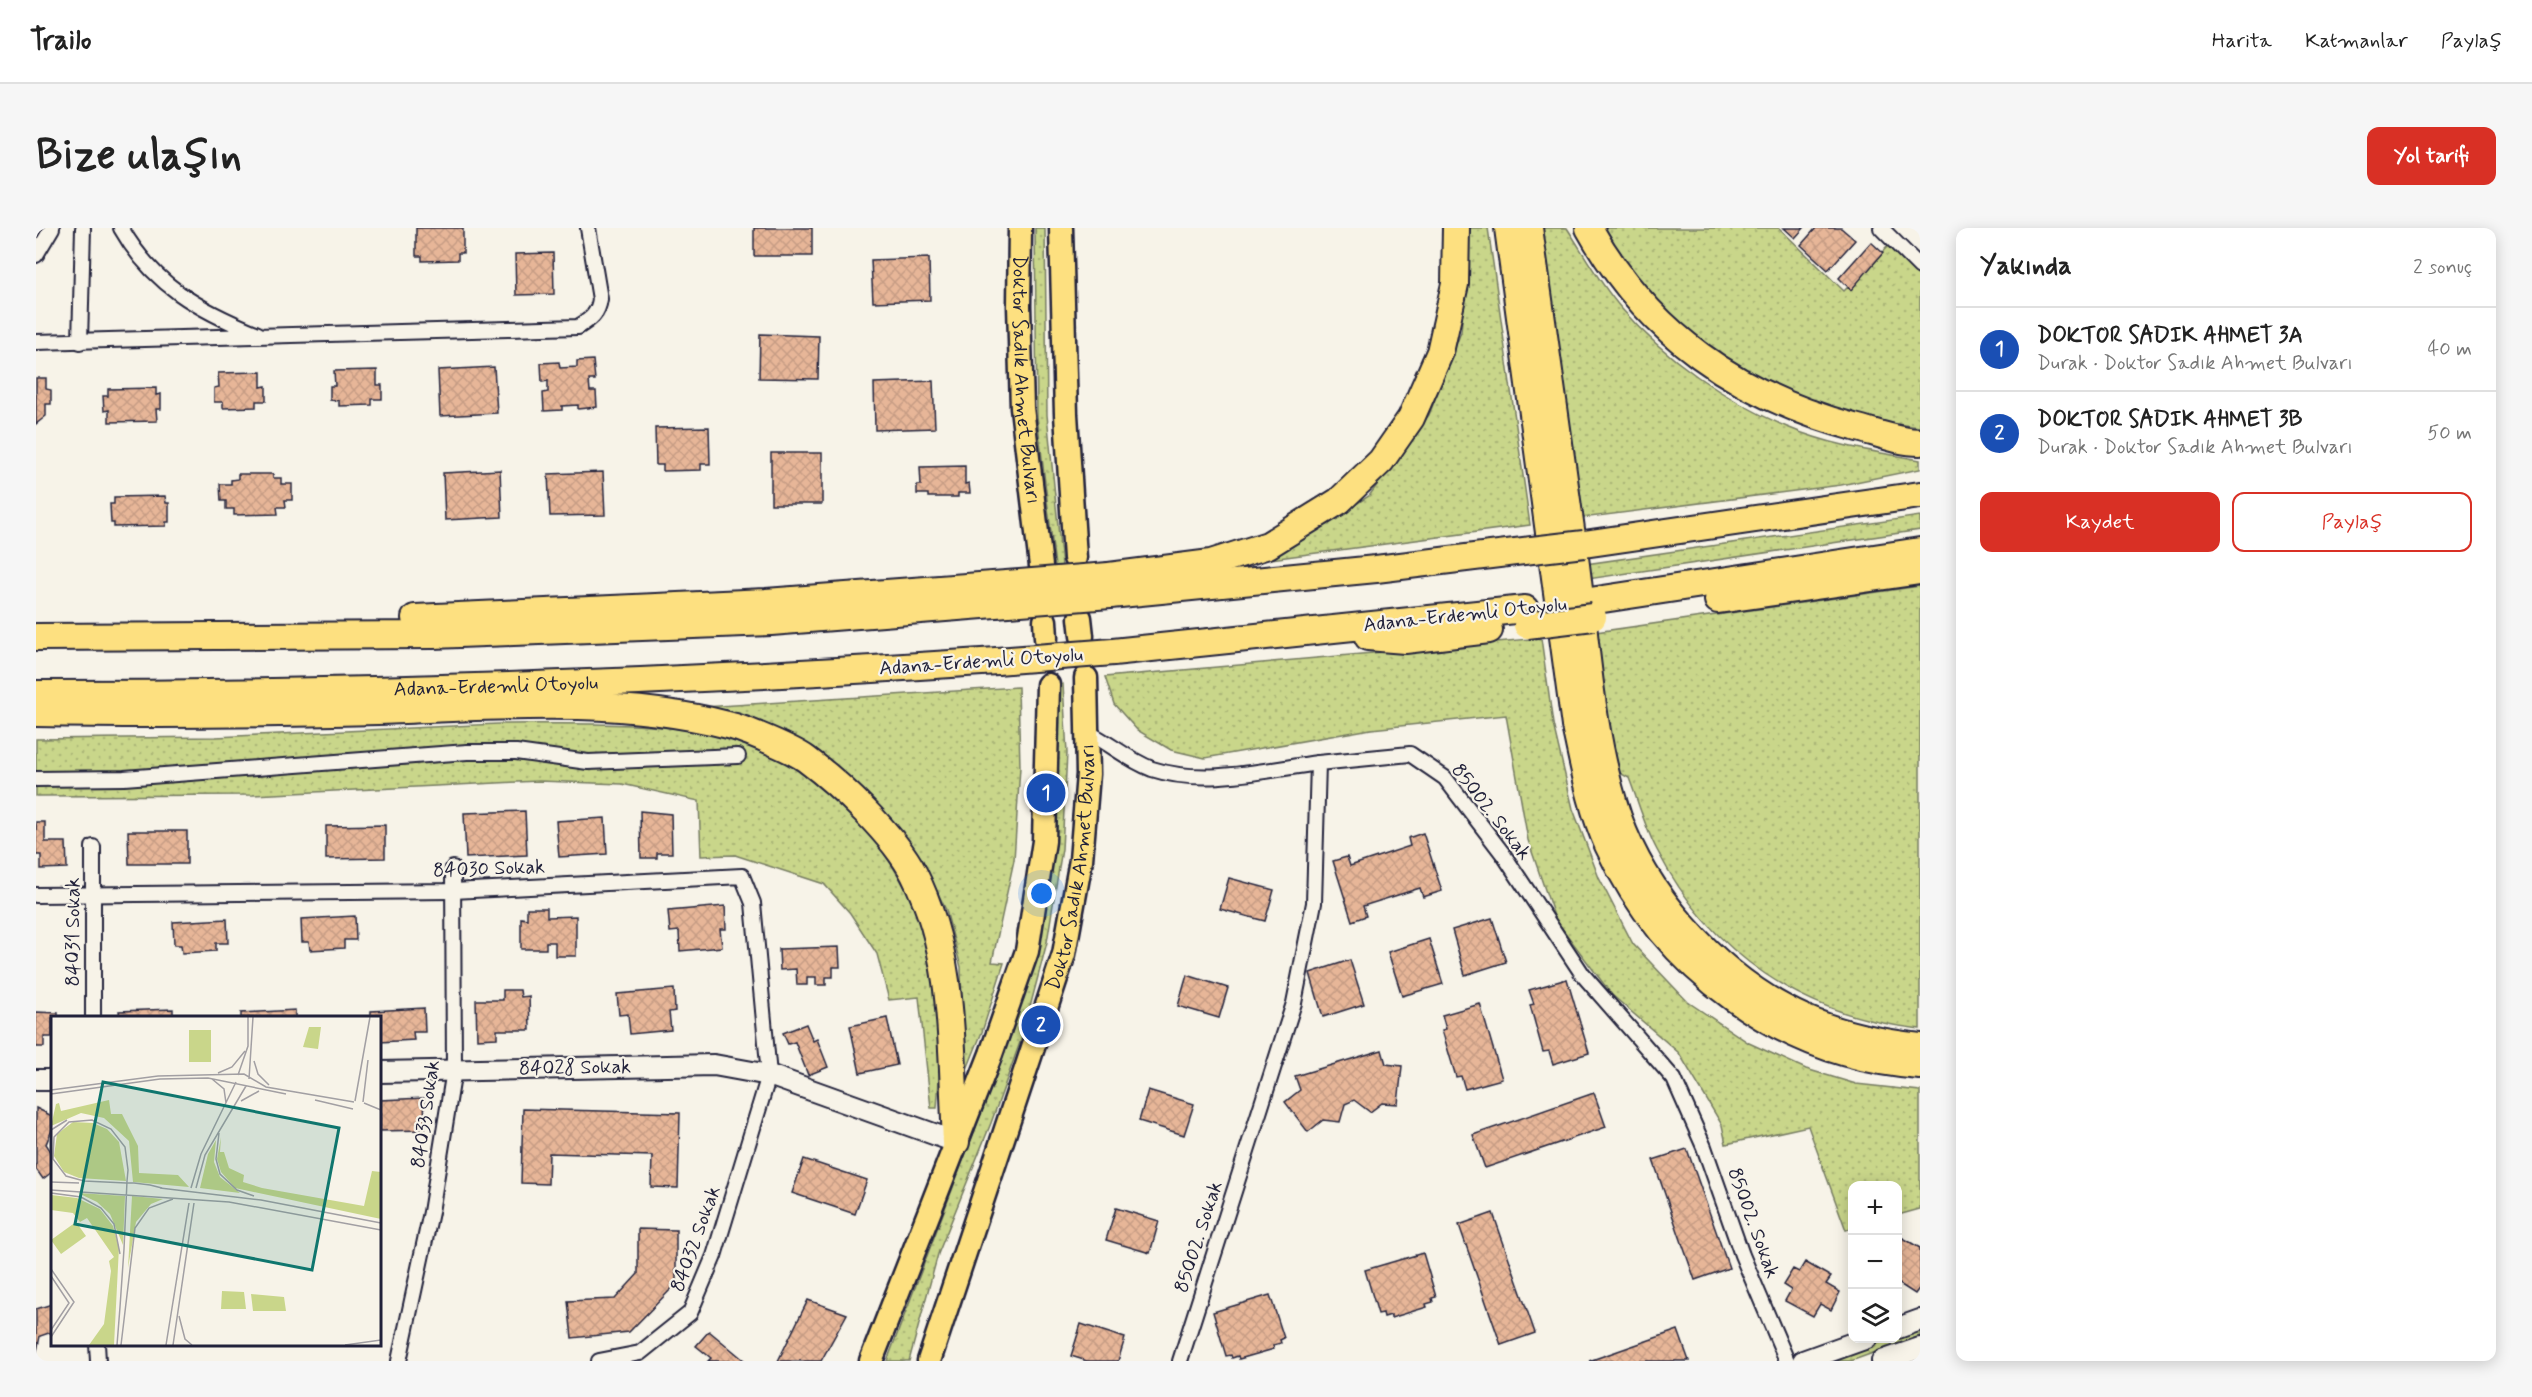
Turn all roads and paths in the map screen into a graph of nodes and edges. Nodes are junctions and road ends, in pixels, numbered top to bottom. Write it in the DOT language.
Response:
graph roads {
  1 [pos="52,228"];
  2 [pos="83,228"];
  3 [pos="121,228"];
  4 [pos="588,228"];
  5 [pos="1020,228"];
  6 [pos="1061,228"];
  7 [pos="1456,228"];
  8 [pos="1508,228"];
  9 [pos="1530,228"];
  10 [pos="1589,228"];
  11 [pos="1881,228"];
  12 [pos="36,255"];
  13 [pos="1920,267"];
  14 [pos="262,336"];
  15 [pos="36,342"];
  16 [pos="80,342"];
  17 [pos="1920,442"];
  18 [pos="1920,495"];
  19 [pos="1920,551"];
  20 [pos="1075,558"];
  21 [pos="1041,566"];
  22 [pos="1920,571"];
  23 [pos="1110,585"];
  24 [pos="994,595"];
  25 [pos="1592,609"];
  26 [pos="36,625"];
  27 [pos="36,637"];
  28 [pos="1086,678"];
  29 [pos="1048,685"];
  30 [pos="36,694"];
  31 [pos="36,713"];
  32 [pos="1087,732"];
  33 [pos="738,756"];
  34 [pos="1318,763"];
  35 [pos="36,779"];
  36 [pos="93,847"];
  37 [pos="453,868"];
  38 [pos="453,891"];
  39 [pos="36,894"];
  40 [pos="93,894"];
  41 [pos="93,1016"];
  42 [pos="1920,1047"];
  43 [pos="1920,1066"];
  44 [pos="454,1070"];
  45 [pos="381,1072"];
  46 [pos="769,1075"];
  47 [pos="956,1142"];
  48 [pos="944,1311"];
  49 [pos="1920,1320"];
  50 [pos="1902,1327"];
  51 [pos="1853,1343"];
  52 [pos="97,1346"];
  53 [pos="1920,1348"];
  54 [pos="98,1361"];
  55 [pos="399,1361"];
  56 [pos="599,1361"];
  57 [pos="871,1361"];
  58 [pos="929,1361"];
  59 [pos="941,1361"];
  60 [pos="1180,1361"];
  61 [pos="1787,1361"];
  62 [pos="1803,1361"];
  63 [pos="1882,1361"];
  1 -- 12 [label="street"];
  2 -- 16 [label="street"];
  3 -- 14 [label="street"];
  4 -- 14 [label="street"];
  5 -- 21 [label="main road, Doktor Sadık Ahmet Bulvarı"];
  6 -- 20 [label="main road, Doktor Sadık Ahmet Bulvarı"];
  7 -- 23 [label="highway"];
  8 -- 43 [label="highway"];
  9 -- 42 [label="highway"];
  10 -- 17 [label="highway"];
  11 -- 13 [label="street"];
  14 -- 16 [label="street"];
  15 -- 16 [label="street"];
  18 -- 23 [label="highway, bridge"];
  19 -- 25 [label="highway, Adana-Erdemli Otoyolu"];
  22 -- 25 [label="highway"];
  23 -- 24 [label="highway, bridge"];
  24 -- 26 [label="highway"];
  24 -- 27 [label="highway"];
  25 -- 30 [label="highway, Adana-Erdemli Otoyolu, bridge"];
  28 -- 32 [label="main road, Doktor Sadık Ahmet Bulvarı"];
  29 -- 47 [label="main road, Doktor Sadık Ahmet Bulvarı"];
  31 -- 47 [label="highway"];
  32 -- 34 [label="street"];
  32 -- 48 [label="main road, Doktor Sadık Ahmet Bulvarı"];
  33 -- 35 [label="street"];
  34 -- 60 [label="street, 85002. Sokak"];
  34 -- 61 [label="street, 85002. Sokak"];
  36 -- 40 [label="street, 84031 Sokak"];
  37 -- 38 [label="street, 84033 Sokak"];
  38 -- 40 [label="street, 84030 Sokak"];
  38 -- 44 [label="street, 84033 Sokak"];
  38 -- 46 [label="street, 84030 Sokak"];
  39 -- 40 [label="street, 84030 Sokak"];
  40 -- 41 [label="street, 84031 Sokak"];
  44 -- 45 [label="street, 84028 Sokak"];
  44 -- 46 [label="street, 84028 Sokak"];
  44 -- 55 [label="street, 84033 Sokak"];
  46 -- 47 [label="street, 84028 Sokak"];
  46 -- 56 [label="street, 84032 Sokak"];
  47 -- 57 [label="main road, Doktor Sadık Ahmet Bulvarı"];
  48 -- 58 [label="main road, Doktor Sadık Ahmet Bulvarı"];
  48 -- 59 [label="street"];
  49 -- 50 [label="street"];
  51 -- 62 [label="street"];
  52 -- 54 [label="street"];
  53 -- 63 [label="street"];
}
